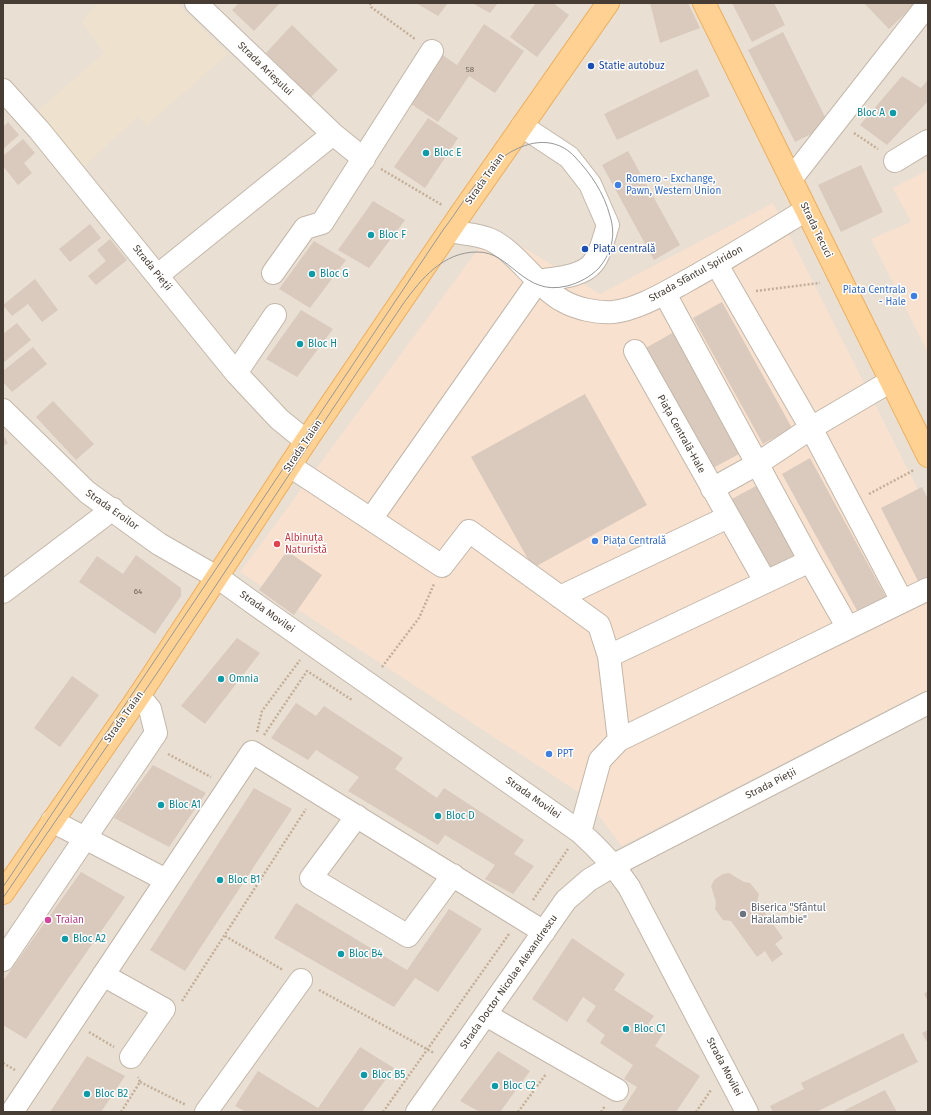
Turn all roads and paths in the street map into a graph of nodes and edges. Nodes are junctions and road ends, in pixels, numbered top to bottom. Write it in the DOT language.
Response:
graph roads {
  1 [pos="196,3"];
  2 [pos="370,3"];
  3 [pos="608,3"];
  4 [pos="704,3"];
  5 [pos="928,4"];
  6 [pos="432,51"];
  7 [pos="3,90"];
  8 [pos="836,121"];
  9 [pos="522,126"];
  10 [pos="333,134"];
  11 [pos="928,141"];
  12 [pos="364,158"];
  13 [pos="895,161"];
  14 [pos="791,178"];
  15 [pos="806,210"];
  16 [pos="455,223"];
  17 [pos="717,265"];
  18 [pos="273,273"];
  19 [pos="158,275"];
  20 [pos="538,281"];
  21 [pos="841,281"];
  22 [pos="665,294"];
  23 [pos="733,294"];
  24 [pos="275,315"];
  25 [pos="635,351"];
  26 [pos="236,373"];
  27 [pos="891,382"];
  28 [pos="3,410"];
  29 [pos="811,428"];
  30 [pos="306,441"];
  31 [pos="922,462"];
  32 [pos="758,464"];
  33 [pos="290,466"];
  34 [pos="712,490"];
  35 [pos="851,504"];
  36 [pos="113,510"];
  37 [pos="728,517"];
  38 [pos="371,519"];
  39 [pos="810,561"];
  40 [pos="442,566"];
  41 [pos="216,577"];
  42 [pos="765,581"];
  43 [pos="928,588"];
  44 [pos="3,592"];
  45 [pos="560,597"];
  46 [pos="902,601"];
  47 [pos="848,628"];
  48 [pos="312,643"];
  49 [pos="609,656"];
  50 [pos="307,671"];
  51 [pos="369,684"];
  52 [pos="139,696"];
  53 [pos="928,703"];
  54 [pos="618,740"];
  55 [pos="149,743"];
  56 [pos="252,752"];
  57 [pos="229,787"];
  58 [pos="317,791"];
  59 [pos="357,816"];
  60 [pos="52,821"];
  61 [pos="580,832"];
  62 [pos="85,838"];
  63 [pos="614,865"];
  64 [pos="453,875"];
  65 [pos="166,880"];
  66 [pos="3,893"];
  67 [pos="521,917"];
  68 [pos="544,932"];
  69 [pos="225,936"];
  70 [pos="3,960"];
  71 [pos="103,975"];
  72 [pos="301,980"];
  73 [pos="164,1009"];
  74 [pos="486,1015"];
  75 [pos="72,1022"];
  76 [pos="428,1050"];
  77 [pos="131,1057"];
  78 [pos="558,1057"];
  79 [pos="452,1063"];
  80 [pos="140,1082"];
  81 [pos="617,1090"];
  82 [pos="199,1110"];
  83 [pos="12,1112"];
  84 [pos="121,1112"];
  85 [pos="383,1112"];
  86 [pos="417,1112"];
  87 [pos="518,1112"];
  88 [pos="747,1112"];
  1 -- 10 [label="street, Strada Arieșului"];
  2 -- 6 [label="path"];
  3 -- 9 [label="main road, Strada Traian"];
  4 -- 14 [label="main road, Strada Tecuci"];
  5 -- 8 [label="street"];
  6 -- 12 [label="street"];
  7 -- 19 [label="street, Strada Pieții"];
  8 -- 13 [label="path"];
  8 -- 14 [label="street"];
  9 -- 16 [label="main road, Strada Traian"];
  9 -- 20 [label="street"];
  10 -- 12 [label="street, Strada Arieșului"];
  10 -- 19 [label="street"];
  11 -- 13 [label="street"];
  12 -- 16 [label="path"];
  12 -- 18 [label="street"];
  14 -- 15 [label="main road, Strada Tecuci"];
  15 -- 17 [label="street, Strada Sfântul Spiridon"];
  15 -- 21 [label="main road, Strada Tecuci"];
  16 -- 20 [label="street, Strada Sfântul Spiridon"];
  16 -- 30 [label="main road, Strada Traian"];
  17 -- 22 [label="street, Strada Sfântul Spiridon"];
  17 -- 23 [label="street"];
  19 -- 26 [label="street, Strada Pieții"];
  20 -- 22 [label="street, Strada Sfântul Spiridon"];
  20 -- 38 [label="street"];
  21 -- 23 [label="path"];
  21 -- 27 [label="main road, Strada Tecuci"];
  22 -- 32 [label="street"];
  23 -- 29 [label="street"];
  24 -- 26 [label="street"];
  25 -- 34 [label="street, Piața Centrală-Hale"];
  26 -- 30 [label="street, Strada Pieții"];
  27 -- 29 [label="street"];
  27 -- 31 [label="main road, Strada Tecuci"];
  28 -- 36 [label="street, Strada Eroilor"];
  29 -- 32 [label="street"];
  29 -- 35 [label="street"];
  30 -- 33 [label="main road, Strada Traian"];
  31 -- 35 [label="path"];
  32 -- 34 [label="street"];
  32 -- 39 [label="street"];
  33 -- 38 [label="street"];
  33 -- 41 [label="main road, Strada Traian"];
  34 -- 37 [label="street, Piața Centrală-Hale"];
  35 -- 46 [label="street"];
  36 -- 41 [label="street, Strada Eroilor"];
  36 -- 44 [label="street"];
  37 -- 42 [label="street, Piața Centrală-Hale"];
  37 -- 45 [label="street"];
  38 -- 40 [label="street"];
  39 -- 42 [label="street"];
  39 -- 47 [label="street"];
  40 -- 45 [label="street"];
  40 -- 51 [label="path"];
  41 -- 48 [label="street, Strada Movilei"];
  41 -- 52 [label="main road, Strada Traian"];
  42 -- 49 [label="street"];
  43 -- 46 [label="street"];
  45 -- 49 [label="street"];
  46 -- 47 [label="street"];
  47 -- 54 [label="street"];
  48 -- 51 [label="street, Strada Movilei"];
  48 -- 56 [label="path"];
  49 -- 54 [label="street"];
  50 -- 56 [label="path"];
  51 -- 61 [label="street, Strada Movilei"];
  52 -- 55 [label="street"];
  52 -- 60 [label="main road, Strada Traian"];
  53 -- 63 [label="street, Strada Pieții"];
  54 -- 61 [label="street"];
  55 -- 57 [label="path"];
  55 -- 62 [label="street"];
  56 -- 57 [label="street"];
  56 -- 58 [label="street"];
  57 -- 65 [label="street"];
  58 -- 59 [label="street"];
  58 -- 69 [label="path"];
  59 -- 64 [label="street"];
  59 -- 64 [label="street"];
  60 -- 62 [label="street"];
  60 -- 66 [label="main road, Strada Traian"];
  61 -- 63 [label="street, Strada Movilei"];
  61 -- 67 [label="path"];
  62 -- 65 [label="street"];
  62 -- 70 [label="street"];
  63 -- 68 [label="street, Strada Doctor Nicolae Alexandrescu"];
  63 -- 88 [label="street, Strada Movilei"];
  64 -- 67 [label="street"];
  65 -- 71 [label="street"];
  67 -- 68 [label="street"];
  67 -- 76 [label="path"];
  68 -- 74 [label="street, Strada Doctor Nicolae Alexandrescu"];
  69 -- 72 [label="path"];
  69 -- 73 [label="path"];
  71 -- 73 [label="street"];
  71 -- 75 [label="street"];
  72 -- 76 [label="path"];
  72 -- 82 [label="street"];
  73 -- 77 [label="street"];
  74 -- 78 [label="street"];
  74 -- 79 [label="street, Strada Doctor Nicolae Alexandrescu"];
  75 -- 77 [label="path"];
  75 -- 83 [label="street"];
  76 -- 79 [label="path"];
  76 -- 85 [label="path"];
  77 -- 80 [label="path"];
  78 -- 81 [label="street"];
  78 -- 87 [label="path"];
  79 -- 86 [label="street, Strada Doctor Nicolae Alexandrescu"];
  80 -- 82 [label="path"];
  80 -- 84 [label="path"];
}
